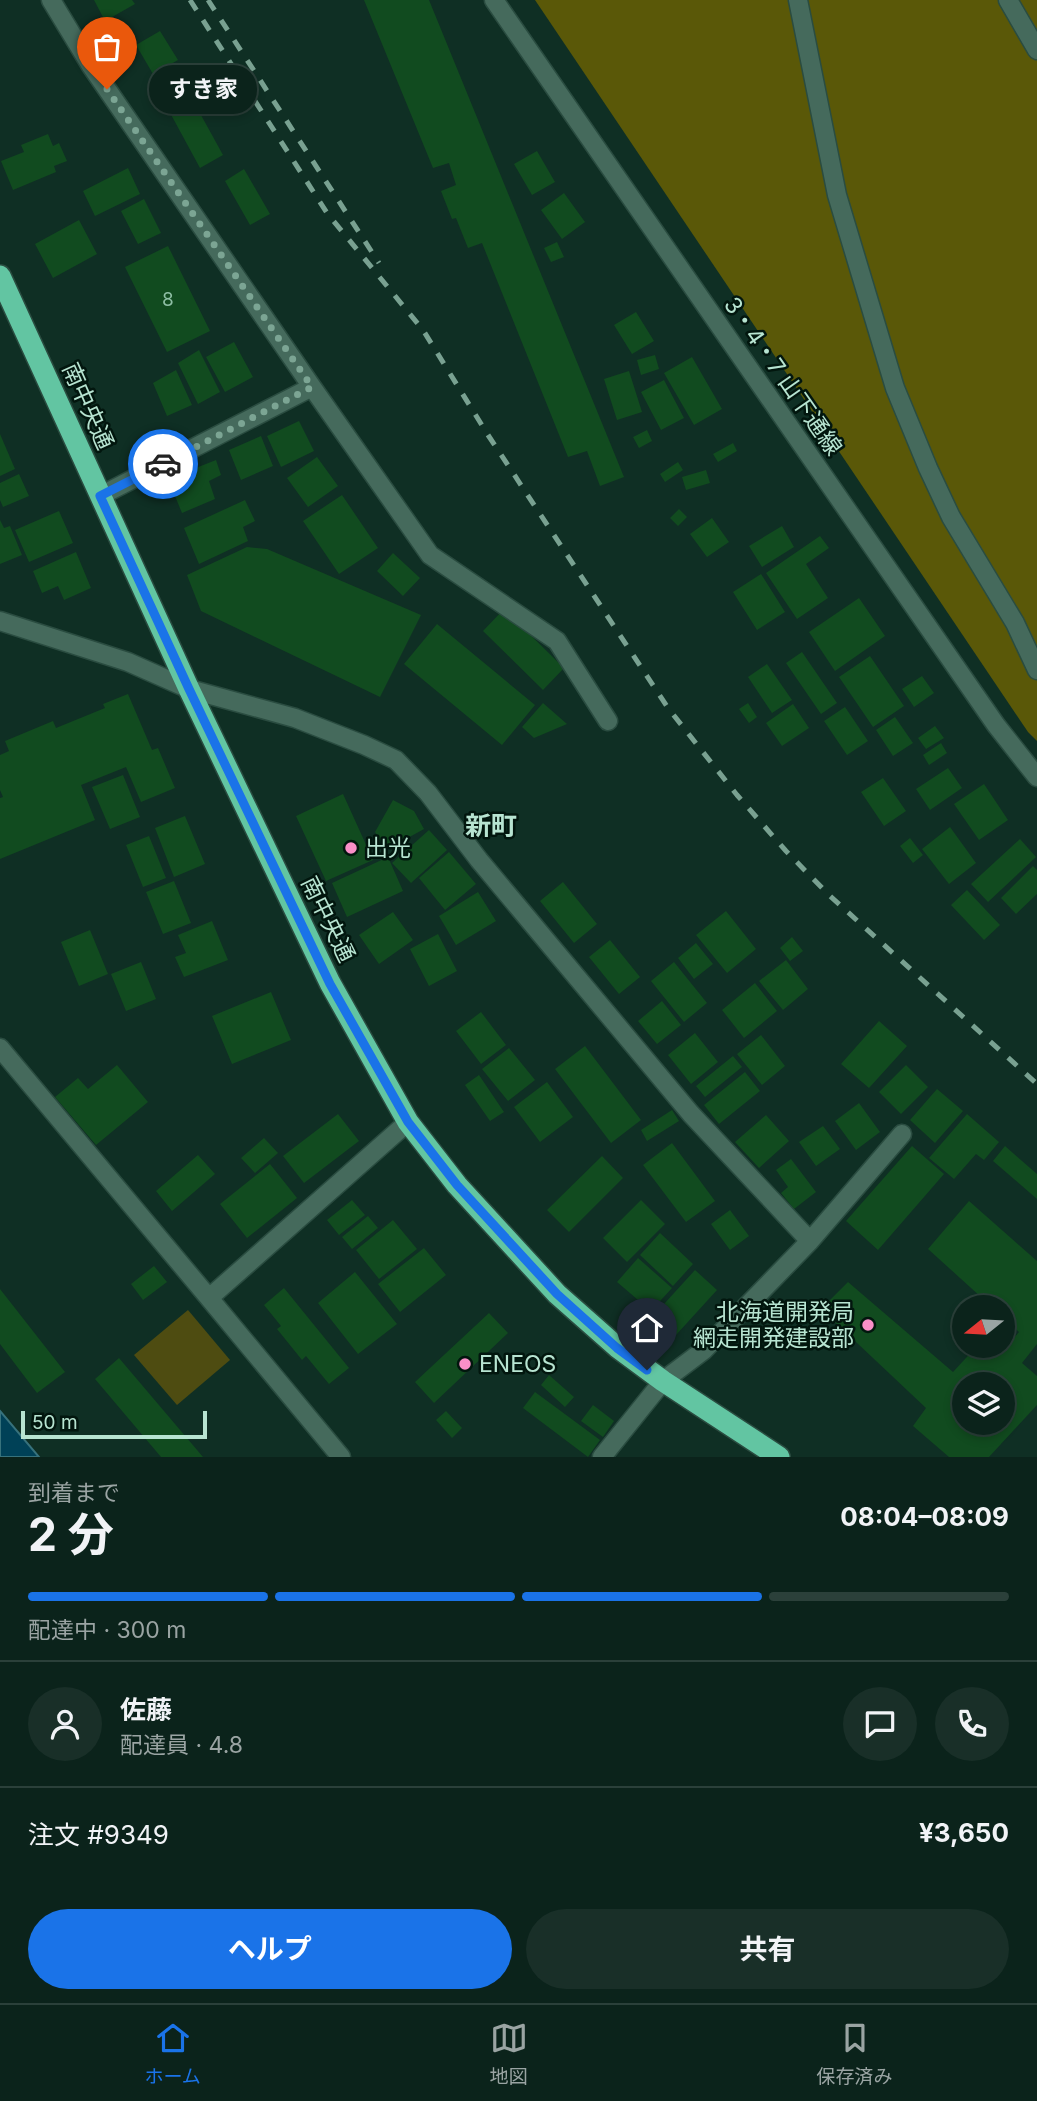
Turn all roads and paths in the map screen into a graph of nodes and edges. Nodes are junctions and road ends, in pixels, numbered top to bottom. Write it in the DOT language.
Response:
graph roads {
  1 [pos="51,0"];
  2 [pos="494,0"];
  3 [pos="799,0"];
  4 [pos="1008,0"];
  5 [pos="1037,50"];
  6 [pos="0,276"];
  7 [pos="312,387"];
  8 [pos="100,496"];
  9 [pos="0,621"];
  10 [pos="1037,670"];
  11 [pos="189,689"];
  12 [pos="608,721"];
  13 [pos="1037,776"];
  14 [pos="0,1048"];
  15 [pos="408,1122"];
  16 [pos="902,1134"];
  17 [pos="810,1241"];
  18 [pos="209,1298"];
  19 [pos="663,1381"];
  20 [pos="341,1457"];
  21 [pos="602,1457"];
  22 [pos="779,1457"];
  1 -- 7 [label="street"];
  2 -- 13 [label="street, 3・4・7 山下通線"];
  3 -- 10 [label="street"];
  4 -- 5 [label="street"];
  6 -- 8 [label="highway, 南中央通"];
  7 -- 8 [label="street"];
  7 -- 12 [label="street"];
  8 -- 11 [label="highway, 南中央通"];
  9 -- 11 [label="street"];
  11 -- 15 [label="highway, 南中央通"];
  11 -- 17 [label="street"];
  14 -- 18 [label="street"];
  15 -- 18 [label="street"];
  15 -- 19 [label="highway, 南中央通"];
  16 -- 17 [label="street"];
  17 -- 19 [label="street"];
  18 -- 20 [label="street"];
  19 -- 21 [label="street"];
  19 -- 22 [label="highway, 南中央通"];
}
